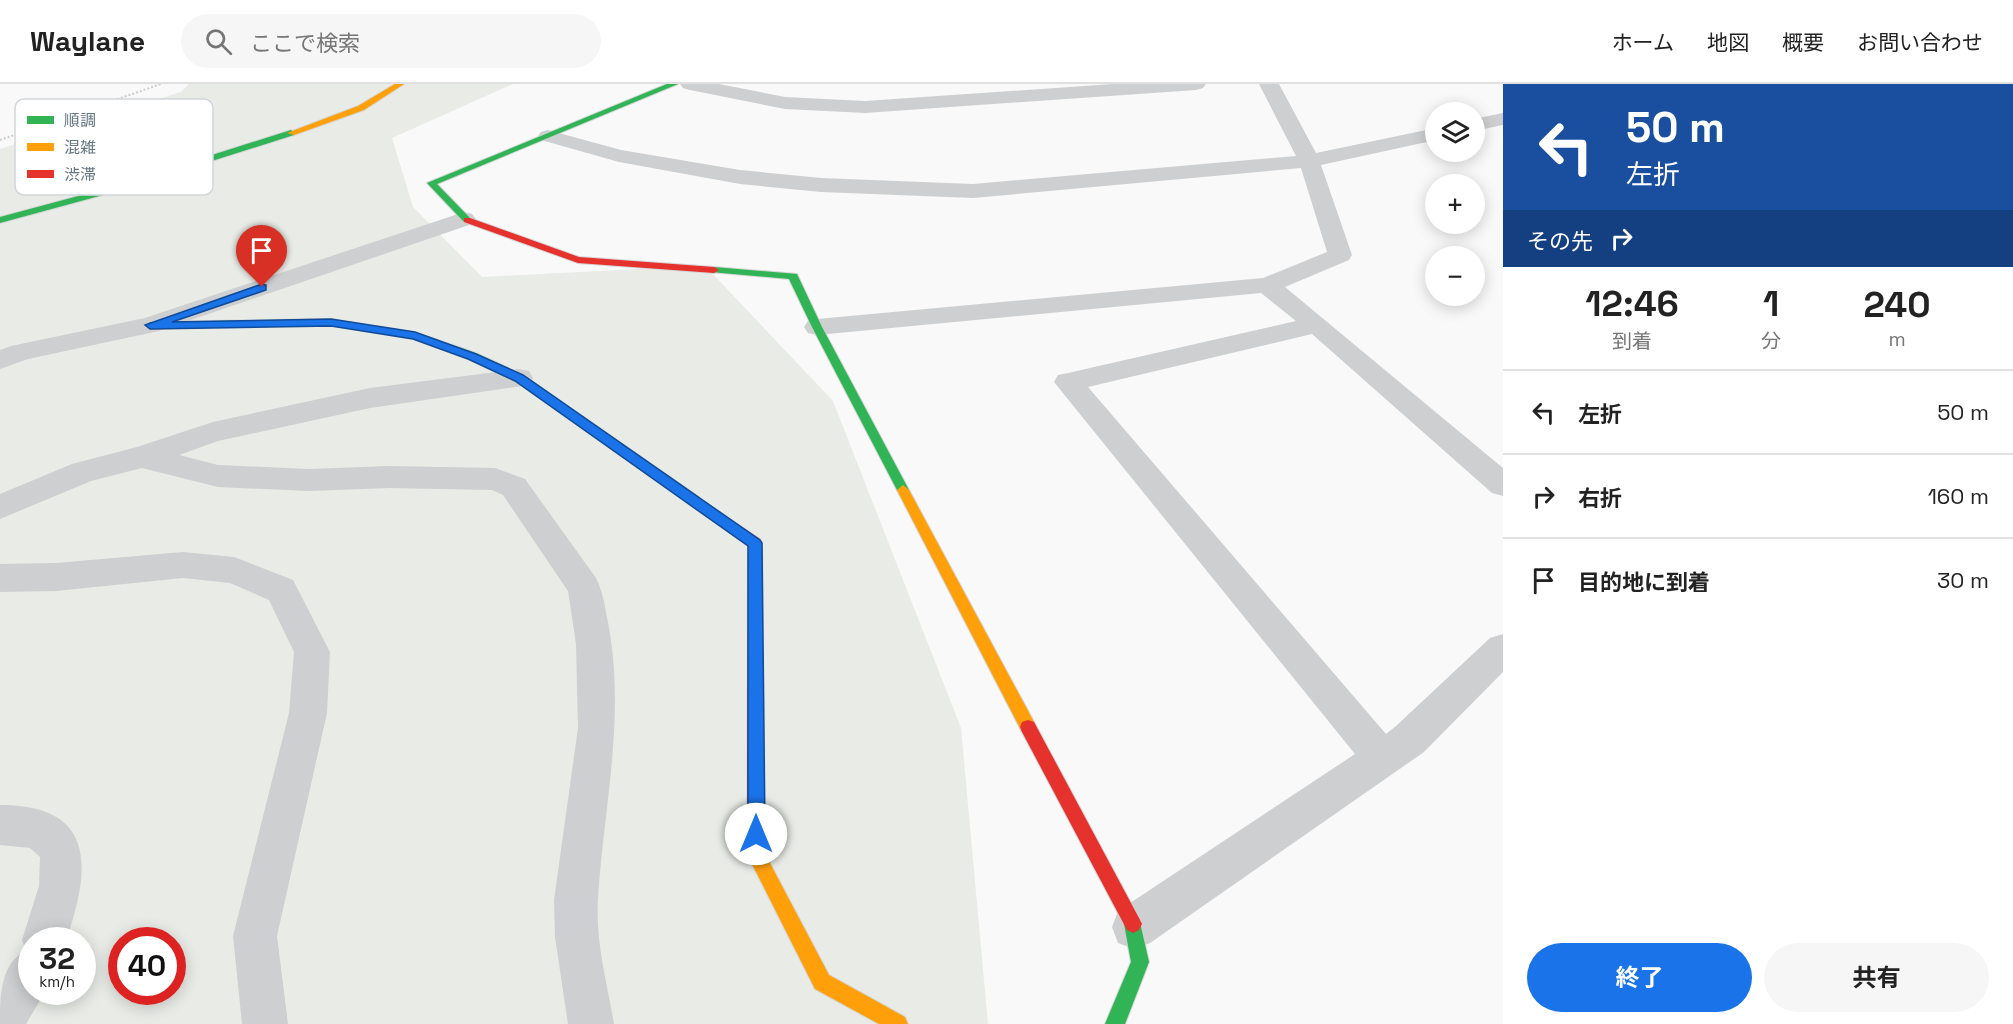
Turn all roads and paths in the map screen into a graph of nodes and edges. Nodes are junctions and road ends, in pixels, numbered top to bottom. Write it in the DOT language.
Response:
graph roads {
  1 [pos="161,84"];
  2 [pos="400,84"];
  3 [pos="674,84"];
  4 [pos="690,84"];
  5 [pos="1196,84"];
  6 [pos="1269,84"];
  7 [pos="1084,88"];
  8 [pos="118,99"];
  9 [pos="1503,119"];
  10 [pos="1485,123"];
  11 [pos="15,135"];
  12 [pos="548,136"];
  13 [pos="1425,136"];
  14 [pos="0,140"];
  15 [pos="213,158"];
  16 [pos="1309,161"];
  17 [pos="92,195"];
  18 [pos="464,219"];
  19 [pos="0,220"];
  20 [pos="1266,285"];
  21 [pos="150,325"];
  22 [pos="1317,325"];
  23 [pos="817,327"];
  24 [pos="0,360"];
  25 [pos="519,378"];
  26 [pos="142,457"];
  27 [pos="1503,485"];
  28 [pos="0,507"];
  29 [pos="0,578"];
  30 [pos="1503,649"];
  31 [pos="1382,758"];
  32 [pos="0,825"];
  33 [pos="49,927"];
  34 [pos="1134,927"];
  35 [pos="18,994"];
  36 [pos="0,1024"];
  37 [pos="265,1024"];
  38 [pos="591,1024"];
  39 [pos="898,1024"];
  40 [pos="1115,1024"];
  1 -- 8 [label="path"];
  2 -- 15 [label="street"];
  3 -- 12 [label="street"];
  4 -- 7 [label="street"];
  5 -- 7 [label="street"];
  6 -- 16 [label="street"];
  9 -- 10 [label="street"];
  11 -- 14 [label="path"];
  12 -- 16 [label="street"];
  12 -- 18 [label="street"];
  13 -- 16 [label="street"];
  16 -- 20 [label="street"];
  17 -- 19 [label="street"];
  18 -- 21 [label="street"];
  18 -- 23 [label="street"];
  20 -- 22 [label="street"];
  20 -- 23 [label="street"];
  21 -- 24 [label="street"];
  21 -- 25 [label="street"];
  22 -- 27 [label="street"];
  22 -- 31 [label="street"];
  23 -- 34 [label="street"];
  25 -- 26 [label="street"];
  25 -- 39 [label="street"];
  26 -- 28 [label="street"];
  26 -- 38 [label="street"];
  29 -- 37 [label="street"];
  30 -- 31 [label="street"];
  31 -- 34 [label="street"];
  32 -- 33 [label="street"];
  34 -- 40 [label="street"];
  35 -- 36 [label="street"];
}
